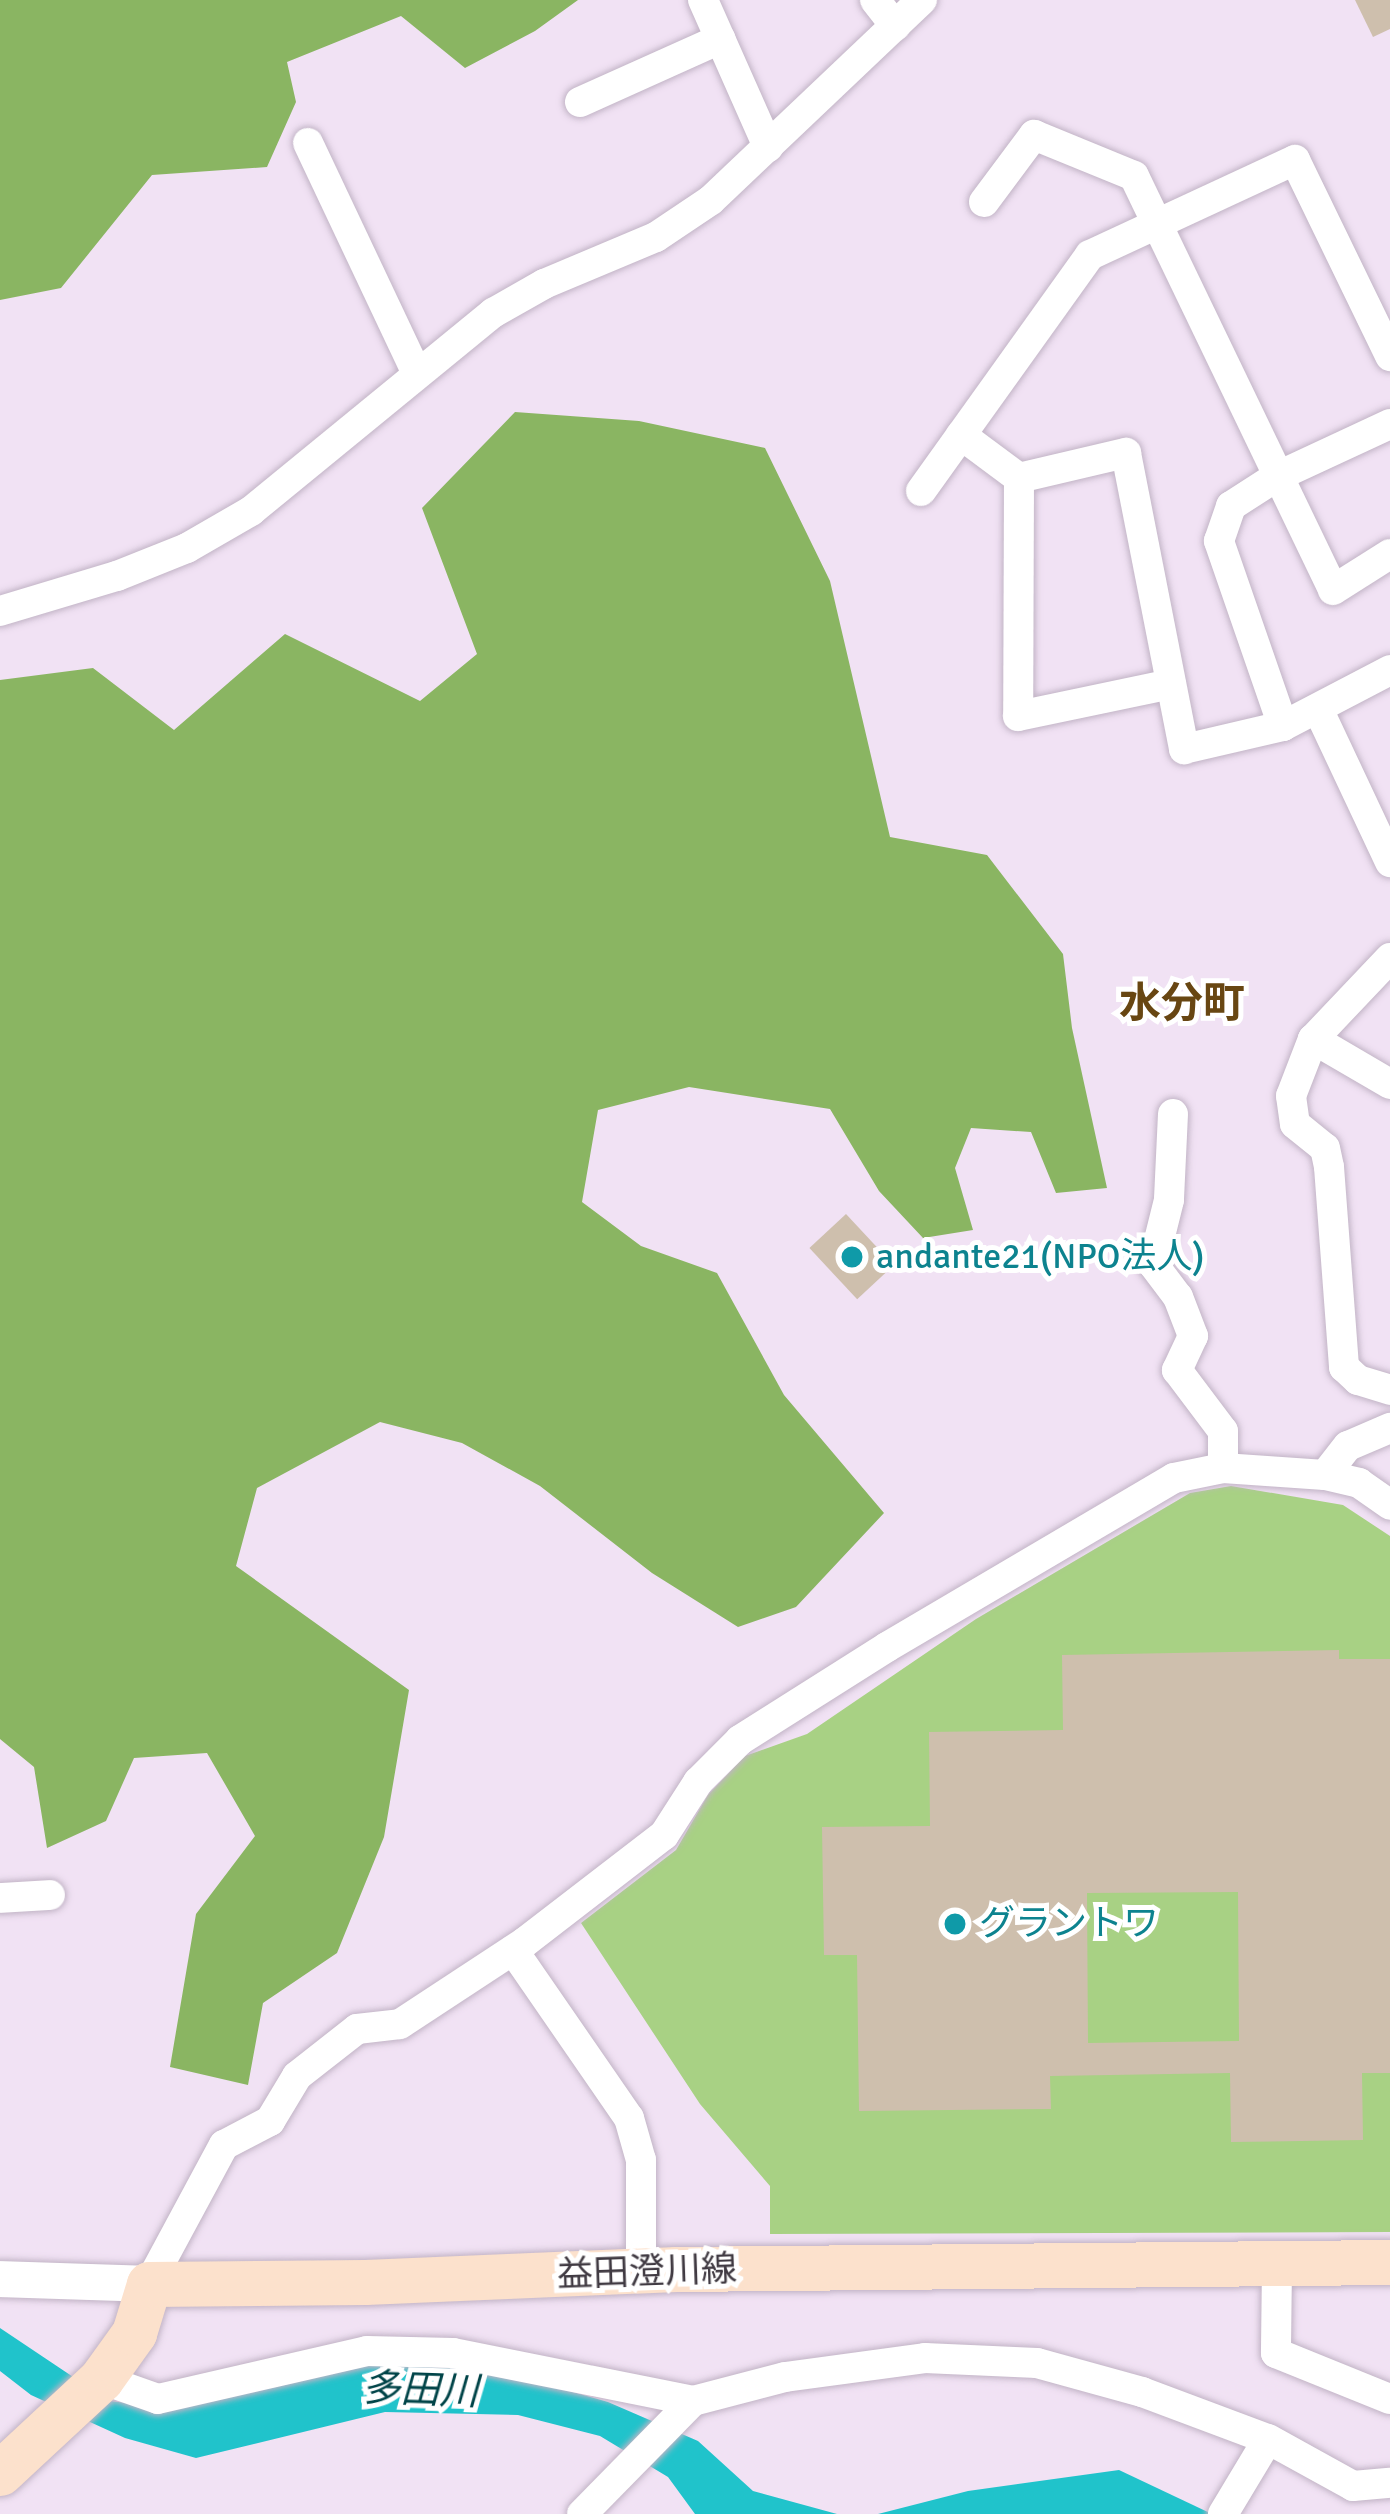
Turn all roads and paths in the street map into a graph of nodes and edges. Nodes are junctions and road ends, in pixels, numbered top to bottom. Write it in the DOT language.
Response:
graph roads {
  1 [pos="703,0"];
  2 [pos="875,0"];
  3 [pos="922,0"];
  4 [pos="895,26"];
  5 [pos="720,39"];
  6 [pos="580,102"];
  7 [pos="308,143"];
  8 [pos="768,147"];
  9 [pos="984,202"];
  10 [pos="1157,223"];
  11 [pos="1390,356"];
  12 [pos="416,374"];
  13 [pos="1390,424"];
  14 [pos="961,435"];
  15 [pos="1276,477"];
  16 [pos="1019,478"];
  17 [pos="921,491"];
  18 [pos="1390,554"];
  19 [pos="0,611"];
  20 [pos="1390,670"];
  21 [pos="1171,684"];
  22 [pos="1319,711"];
  23 [pos="1283,726"];
  24 [pos="1384,829"];
  25 [pos="1390,862"];
  26 [pos="1390,958"];
  27 [pos="1313,1039"];
  28 [pos="1390,1084"];
  29 [pos="1173,1114"];
  30 [pos="1390,1390"];
  31 [pos="1390,1428"];
  32 [pos="1223,1468"];
  33 [pos="1325,1474"];
  34 [pos="1390,1505"];
  35 [pos="50,1895"];
  36 [pos="0,1898"];
  37 [pos="513,1950"];
  38 [pos="1390,2262"];
  39 [pos="1276,2266"];
  40 [pos="641,2270"];
  41 [pos="0,2279"];
  42 [pos="148,2284"];
  43 [pos="101,2379"];
  44 [pos="1390,2399"];
  45 [pos="693,2401"];
  46 [pos="1261,2450"];
  47 [pos="0,2473"];
  48 [pos="1390,2483"];
  49 [pos="582,2514"];
  50 [pos="1222,2514"];
  1 -- 5 [label="street"];
  2 -- 4 [label="street"];
  3 -- 4 [label="street"];
  4 -- 8 [label="street"];
  5 -- 6 [label="street"];
  5 -- 8 [label="street"];
  7 -- 12 [label="street"];
  8 -- 12 [label="street"];
  9 -- 10 [label="street"];
  10 -- 11 [label="street"];
  10 -- 14 [label="street"];
  10 -- 15 [label="street"];
  12 -- 19 [label="street"];
  13 -- 15 [label="street"];
  14 -- 16 [label="street"];
  14 -- 17 [label="street"];
  15 -- 18 [label="street"];
  15 -- 23 [label="street"];
  16 -- 21 [label="street"];
  16 -- 21 [label="street"];
  20 -- 22 [label="street"];
  21 -- 23 [label="street"];
  22 -- 23 [label="street"];
  22 -- 24 [label="street"];
  24 -- 25 [label="street"];
  26 -- 27 [label="street"];
  27 -- 28 [label="street"];
  27 -- 30 [label="street"];
  29 -- 32 [label="street"];
  31 -- 33 [label="street"];
  32 -- 33 [label="street"];
  32 -- 37 [label="street"];
  33 -- 34 [label="street"];
  35 -- 36 [label="street"];
  37 -- 40 [label="street"];
  37 -- 42 [label="street"];
  38 -- 39 [label="main road, 益田澄川線"];
  39 -- 40 [label="main road, 益田澄川線"];
  39 -- 44 [label="street"];
  40 -- 42 [label="main road, 益田澄川線"];
  41 -- 42 [label="street"];
  42 -- 43 [label="main road"];
  43 -- 45 [label="street"];
  43 -- 47 [label="main road"];
  45 -- 46 [label="street"];
  45 -- 49 [label="street"];
  46 -- 48 [label="street"];
  46 -- 50 [label="street"];
}
